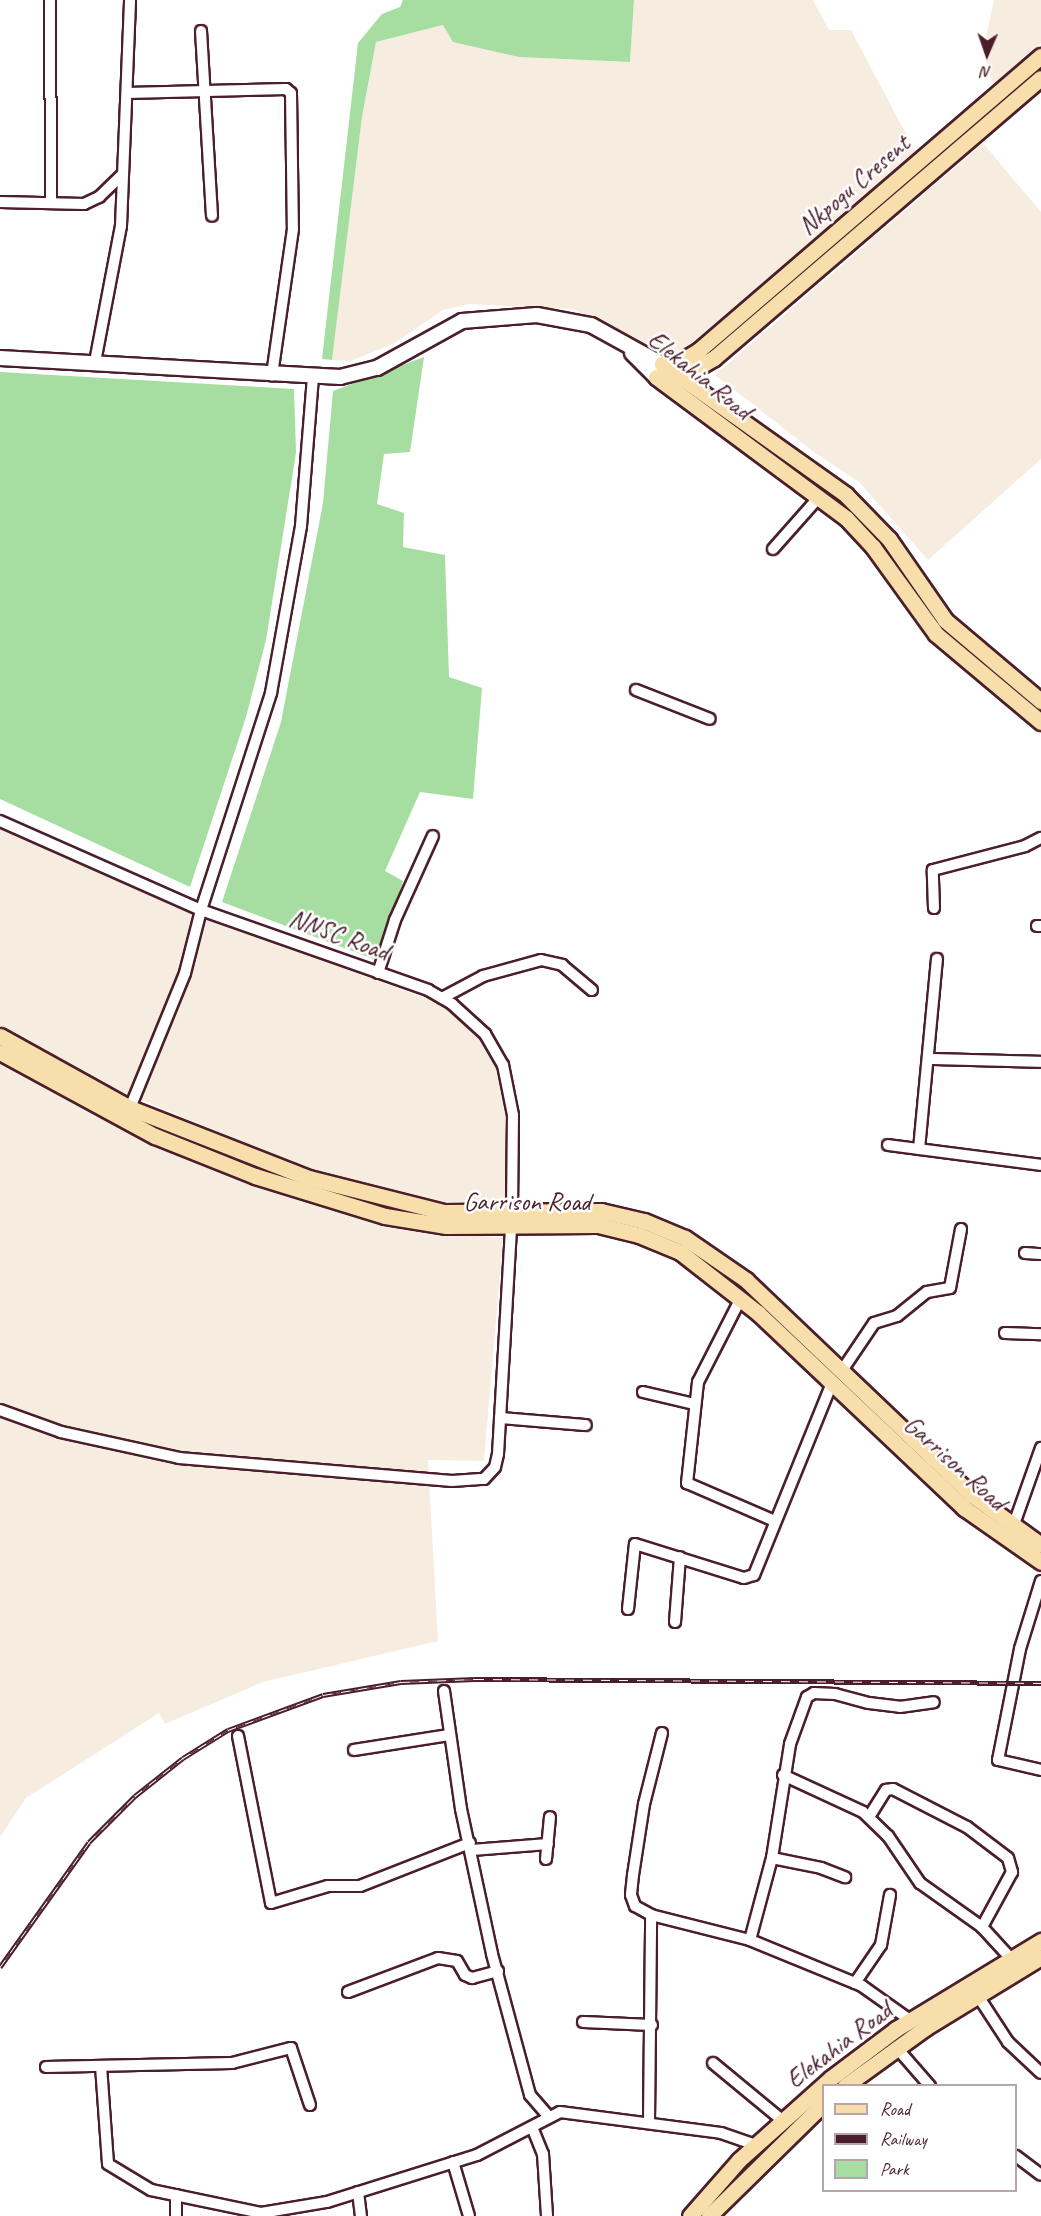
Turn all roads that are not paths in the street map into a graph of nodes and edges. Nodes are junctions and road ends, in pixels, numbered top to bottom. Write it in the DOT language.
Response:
graph roads {
  1 [pos="50,0"];
  2 [pos="130,0"];
  3 [pos="201,31"];
  4 [pos="1041,56"];
  5 [pos="1041,78"];
  6 [pos="205,92"];
  7 [pos="127,93"];
  8 [pos="123,174"];
  9 [pos="0,202"];
  10 [pos="51,203"];
  11 [pos="212,216"];
  12 [pos="699,350"];
  13 [pos="0,358"];
  14 [pos="714,358"];
  15 [pos="95,362"];
  16 [pos="659,371"];
  17 [pos="272,375"];
  18 [pos="313,377"];
  19 [pos="683,378"];
  20 [pos="710,395"];
  21 [pos="688,400"];
  22 [pos="819,497"];
  23 [pos="773,549"];
  24 [pos="636,690"];
  25 [pos="1041,701"];
  26 [pos="710,719"];
  27 [pos="1041,722"];
  28 [pos="0,821"];
  29 [pos="433,836"];
  30 [pos="1041,838"];
  31 [pos="934,908"];
  32 [pos="201,910"];
  33 [pos="938,959"];
  34 [pos="378,973"];
  35 [pos="592,990"];
  36 [pos="442,998"];
  37 [pos="0,1036"];
  38 [pos="0,1052"];
  39 [pos="929,1059"];
  40 [pos="1041,1062"];
  41 [pos="130,1108"];
  42 [pos="888,1145"];
  43 [pos="919,1149"];
  44 [pos="1041,1165"];
  45 [pos="512,1211"];
  46 [pos="511,1227"];
  47 [pos="961,1229"];
  48 [pos="1025,1252"];
  49 [pos="1041,1254"];
  50 [pos="741,1298"];
  51 [pos="1005,1333"];
  52 [pos="1041,1334"];
  53 [pos="837,1377"];
  54 [pos="643,1392"];
  55 [pos="694,1404"];
  56 [pos="0,1410"];
  57 [pos="500,1418"];
  58 [pos="586,1425"];
  59 [pos="1041,1448"];
  60 [pos="775,1521"];
  61 [pos="1013,1527"];
  62 [pos="1041,1545"];
  63 [pos="680,1557"];
  64 [pos="1041,1562"];
  65 [pos="1041,1581"];
  66 [pos="628,1609"];
  67 [pos="675,1622"];
  68 [pos="444,1691"];
  69 [pos="934,1702"];
  70 [pos="662,1733"];
  71 [pos="450,1735"];
  72 [pos="238,1736"];
  73 [pos="354,1750"];
  74 [pos="1041,1770"];
  75 [pos="783,1775"];
  76 [pos="550,1817"];
  77 [pos="869,1817"];
  78 [pos="548,1844"];
  79 [pos="471,1846"];
  80 [pos="771,1858"];
  81 [pos="546,1859"];
  82 [pos="845,1877"];
  83 [pos="890,1895"];
  84 [pos="651,1915"];
  85 [pos="982,1927"];
  86 [pos="750,1940"];
  87 [pos="1039,1949"];
  88 [pos="1016,1964"];
  89 [pos="498,1971"];
  90 [pos="855,1983"];
  91 [pos="348,1992"];
  92 [pos="978,1996"];
  93 [pos="910,2020"];
  94 [pos="583,2022"];
  95 [pos="652,2025"];
  96 [pos="896,2047"];
  97 [pos="712,2063"];
  98 [pos="46,2067"];
  99 [pos="101,2067"];
  100 [pos="1041,2073"];
  101 [pos="824,2084"];
  102 [pos="846,2084"];
  103 [pos="929,2084"];
  104 [pos="822,2086"];
  105 [pos="310,2105"];
  106 [pos="822,2105"];
  107 [pos="548,2116"];
  108 [pos="782,2120"];
  109 [pos="649,2121"];
  110 [pos="532,2127"];
  111 [pos="755,2145"];
  112 [pos="1017,2157"];
  113 [pos="453,2162"];
  114 [pos="1041,2175"];
  115 [pos="358,2192"];
  116 [pos="176,2195"];
  117 [pos="176,2216"];
  118 [pos="361,2216"];
  119 [pos="469,2216"];
  120 [pos="547,2216"];
  121 [pos="690,2216"];
  122 [pos="709,2216"];
  1 -- 10 [label="street"];
  2 -- 7 [label="street"];
  3 -- 6 [label="street"];
  4 -- 12 [label="main road, Nkpogu Cresent"];
  5 -- 14 [label="main road, Nkpogu Cresent"];
  6 -- 7 [label="street"];
  6 -- 11 [label="street"];
  6 -- 17 [label="street"];
  7 -- 8 [label="street"];
  8 -- 10 [label="street"];
  8 -- 15 [label="street"];
  9 -- 10 [label="street"];
  12 -- 16 [label="main road, Nkpogu Cresent"];
  12 -- 19 [label="main road, Nkpogu Cresent"];
  13 -- 15 [label="street, Elekahia Road"];
  14 -- 19 [label="main road, Nkpogu Cresent"];
  14 -- 20 [label="main road"];
  15 -- 17 [label="street, Elekahia Road"];
  16 -- 18 [label="street, Elekahia Road"];
  16 -- 19 [label="main road, Elekahia Road"];
  16 -- 21 [label="main road, Elekahia Road"];
  17 -- 18 [label="street, Elekahia Road"];
  18 -- 32 [label="street"];
  19 -- 20 [label="main road, Elekahia Road"];
  19 -- 21 [label="main road"];
  20 -- 25 [label="main road, Elekahia Road"];
  21 -- 22 [label="main road, Elekahia Road"];
  22 -- 23 [label="street"];
  22 -- 27 [label="main road, Elekahia Road"];
  24 -- 26 [label="street"];
  28 -- 32 [label="street, NNSC Road"];
  29 -- 34 [label="street"];
  30 -- 31 [label="street"];
  32 -- 34 [label="street, NNSC Road"];
  32 -- 41 [label="street"];
  33 -- 39 [label="street"];
  34 -- 36 [label="street, NNSC Road"];
  35 -- 36 [label="street"];
  36 -- 45 [label="street, NNSC Road"];
  37 -- 41 [label="main road, Garrison Road"];
  38 -- 46 [label="main road, Garrison Road"];
  39 -- 40 [label="street"];
  39 -- 43 [label="street"];
  41 -- 45 [label="main road, Garrison Road"];
  42 -- 43 [label="street"];
  43 -- 44 [label="street"];
  45 -- 53 [label="main road, Garrison Road"];
  46 -- 50 [label="main road, Garrison Road"];
  46 -- 57 [label="street"];
  47 -- 53 [label="street"];
  48 -- 49 [label="street"];
  50 -- 53 [label="main road, Garrison Road"];
  50 -- 55 [label="street"];
  51 -- 52 [label="street"];
  53 -- 60 [label="street"];
  53 -- 61 [label="main road, Garrison Road"];
  53 -- 64 [label="main road, Garrison Road"];
  54 -- 55 [label="street"];
  55 -- 60 [label="street"];
  56 -- 57 [label="street"];
  57 -- 58 [label="street"];
  59 -- 61 [label="street"];
  60 -- 63 [label="street"];
  61 -- 62 [label="main road, Garrison Road"];
  63 -- 66 [label="street"];
  63 -- 67 [label="street"];
  65 -- 74 [label="street"];
  68 -- 71 [label="street"];
  69 -- 75 [label="street"];
  70 -- 84 [label="street"];
  71 -- 73 [label="street"];
  71 -- 79 [label="street"];
  72 -- 79 [label="street"];
  75 -- 77 [label="street"];
  75 -- 80 [label="street"];
  76 -- 78 [label="street"];
  77 -- 85 [label="street"];
  77 -- 85 [label="street"];
  78 -- 79 [label="street"];
  78 -- 81 [label="street"];
  79 -- 89 [label="street"];
  80 -- 82 [label="street"];
  80 -- 86 [label="street"];
  83 -- 90 [label="street"];
  84 -- 86 [label="street"];
  84 -- 95 [label="street"];
  85 -- 88 [label="street"];
  86 -- 90 [label="street"];
  87 -- 88 [label="main road, Elekahia Road"];
  88 -- 92 [label="main road, Elekahia Road"];
  88 -- 93 [label="main road, Elekahia Road"];
  89 -- 91 [label="street"];
  89 -- 107 [label="street"];
  90 -- 93 [label="street"];
  92 -- 96 [label="main road, Elekahia Road"];
  92 -- 100 [label="street"];
  93 -- 101 [label="main road, Elekahia Road"];
  94 -- 95 [label="street"];
  95 -- 109 [label="street"];
  96 -- 102 [label="main road, Elekahia Road"];
  96 -- 103 [label="street"];
  97 -- 108 [label="street"];
  98 -- 99 [label="street"];
  99 -- 105 [label="street"];
  99 -- 116 [label="street"];
  104 -- 108 [label="main road, Elekahia Road"];
  106 -- 122 [label="main road, Elekahia Road"];
  107 -- 109 [label="street"];
  107 -- 110 [label="street"];
  108 -- 111 [label="main road, Elekahia Road"];
  109 -- 111 [label="street"];
  110 -- 113 [label="street"];
  110 -- 120 [label="street"];
  111 -- 121 [label="main road, Elekahia Road"];
  112 -- 114 [label="street"];
  113 -- 115 [label="street"];
  113 -- 119 [label="street"];
  115 -- 116 [label="street"];
  115 -- 118 [label="street"];
  116 -- 117 [label="street"];
}
